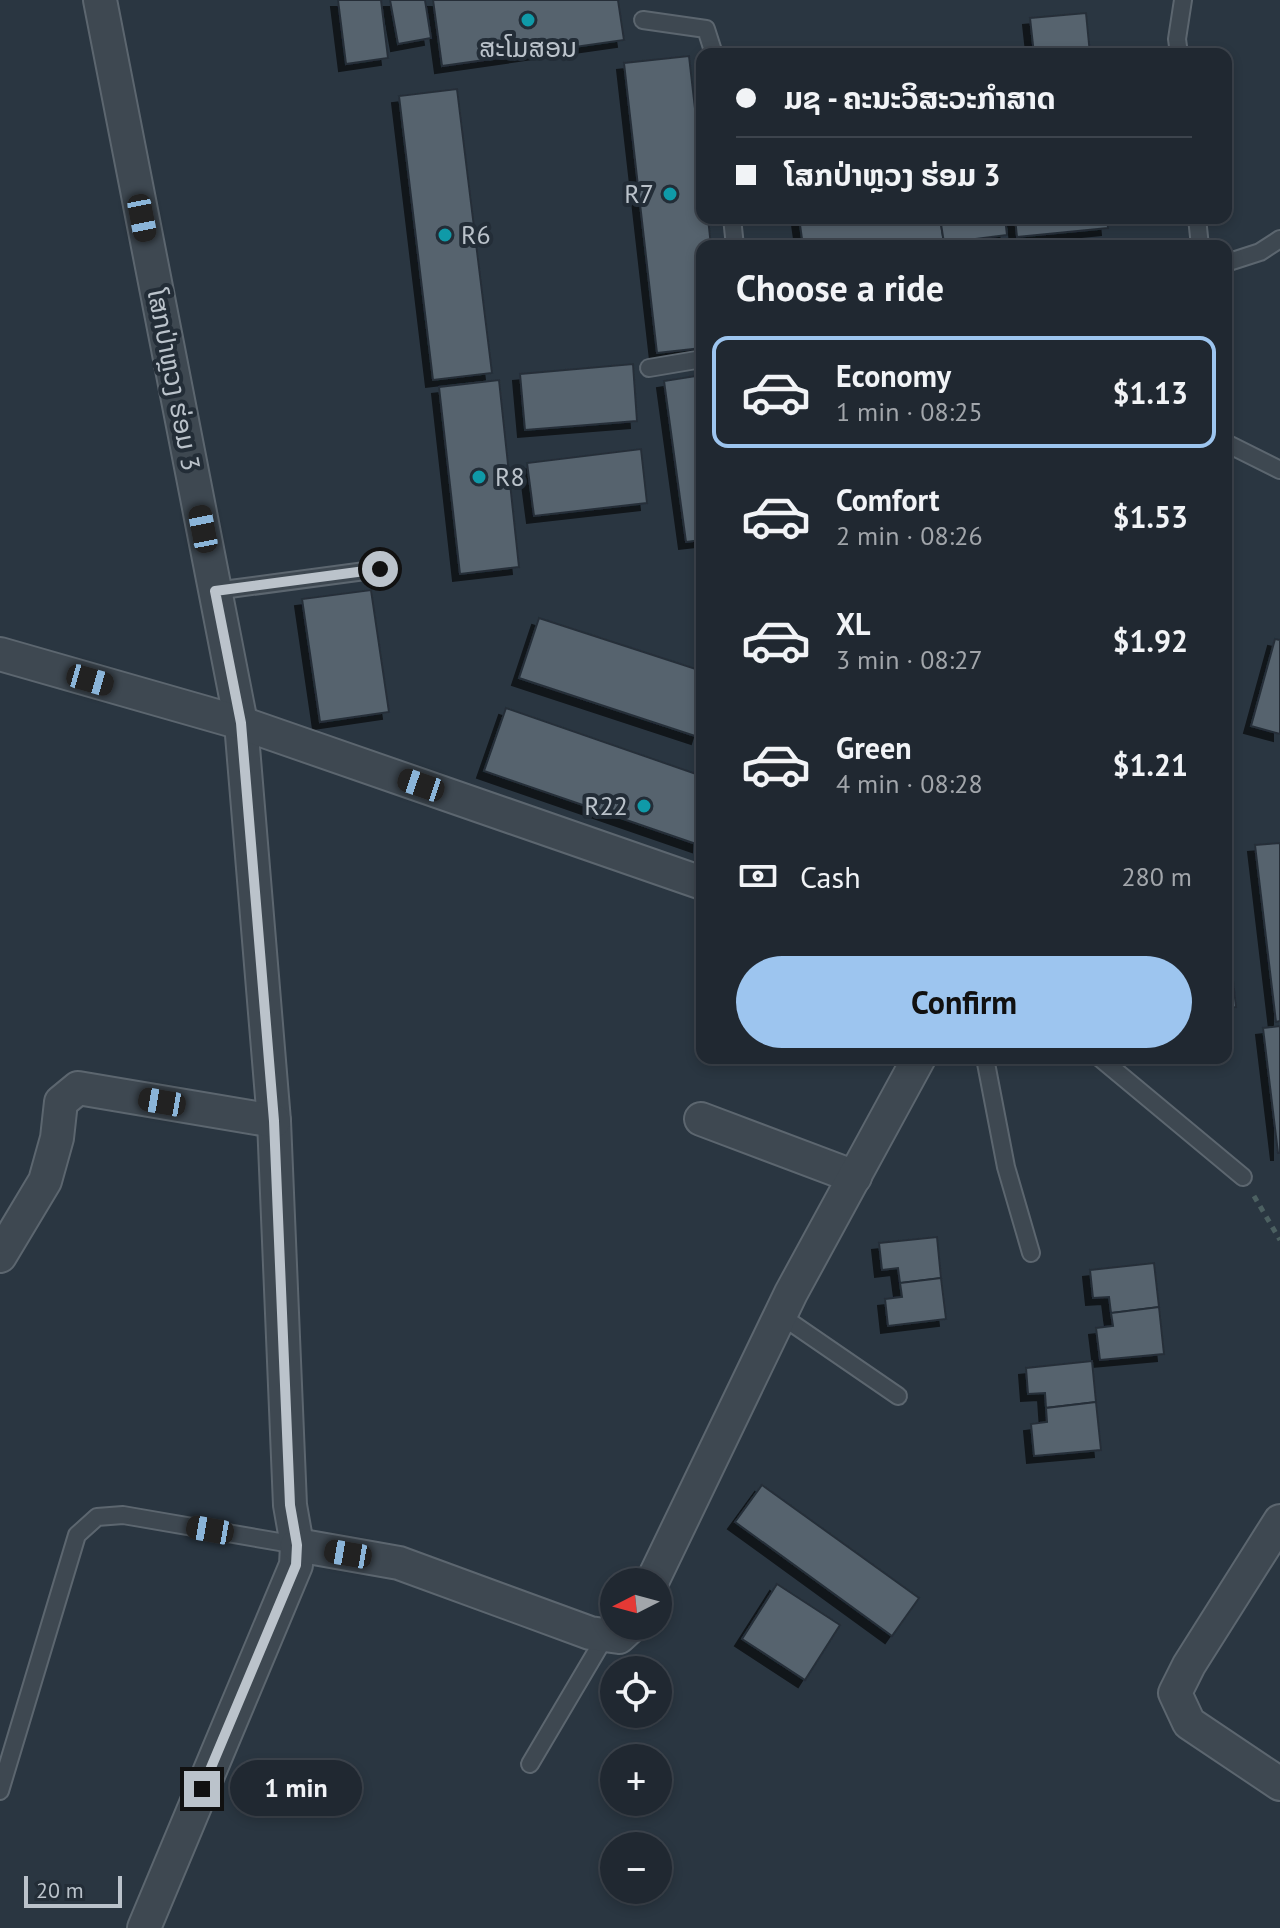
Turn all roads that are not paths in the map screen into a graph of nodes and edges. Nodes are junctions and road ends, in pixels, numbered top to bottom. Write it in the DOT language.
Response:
graph roads {
  1 [pos="100,0"];
  2 [pos="1183,0"];
  3 [pos="643,20"];
  4 [pos="712,48"];
  5 [pos="1178,48"];
  6 [pos="1280,239"];
  7 [pos="1232,261"];
  8 [pos="696,360"];
  9 [pos="649,368"];
  10 [pos="1232,446"];
  11 [pos="1280,470"];
  12 [pos="380,569"];
  13 [pos="215,591"];
  14 [pos="0,654"];
  15 [pos="241,723"];
  16 [pos="696,881"];
  17 [pos="916,1064"];
  18 [pos="986,1064"];
  19 [pos="1107,1064"];
  20 [pos="701,1119"];
  21 [pos="274,1121"];
  22 [pos="855,1177"];
  23 [pos="1243,1177"];
  24 [pos="1031,1253"];
  25 [pos="0,1256"];
  26 [pos="780,1315"];
  27 [pos="898,1396"];
  28 [pos="1280,1521"];
  29 [pos="297,1545"];
  30 [pos="659,1568"];
  31 [pos="600,1625"];
  32 [pos="612,1640"];
  33 [pos="530,1764"];
  34 [pos="1280,1784"];
  35 [pos="0,1791"];
  36 [pos="144,1928"];
  1 -- 13 [label="street, ໂສກປ່າຫຼວງ ຮ່ອມ 3"];
  2 -- 5 [label="lane"];
  3 -- 4 [label="lane"];
  6 -- 7 [label="lane"];
  8 -- 9 [label="lane"];
  10 -- 11 [label="lane"];
  12 -- 13 [label="lane"];
  13 -- 15 [label="street, ໂສກປ່າຫຼວງ ຮ່ອມ 3"];
  14 -- 15 [label="street"];
  15 -- 16 [label="street"];
  15 -- 21 [label="street, ໂສກປ່າຫຼວງ ຮ່ອມ 3"];
  17 -- 22 [label="street"];
  18 -- 24 [label="lane"];
  19 -- 23 [label="lane"];
  20 -- 22 [label="street"];
  21 -- 25 [label="street"];
  21 -- 29 [label="street, ໂສກປ່າຫຼວງ ຮ່ອມ 3"];
  22 -- 26 [label="street"];
  26 -- 27 [label="lane"];
  26 -- 30 [label="street"];
  28 -- 34 [label="street"];
  29 -- 31 [label="street"];
  29 -- 35 [label="lane"];
  29 -- 36 [label="street, ໂສກປ່າຫຼວງ ຮ່ອມ 3"];
  32 -- 33 [label="lane"];
}
